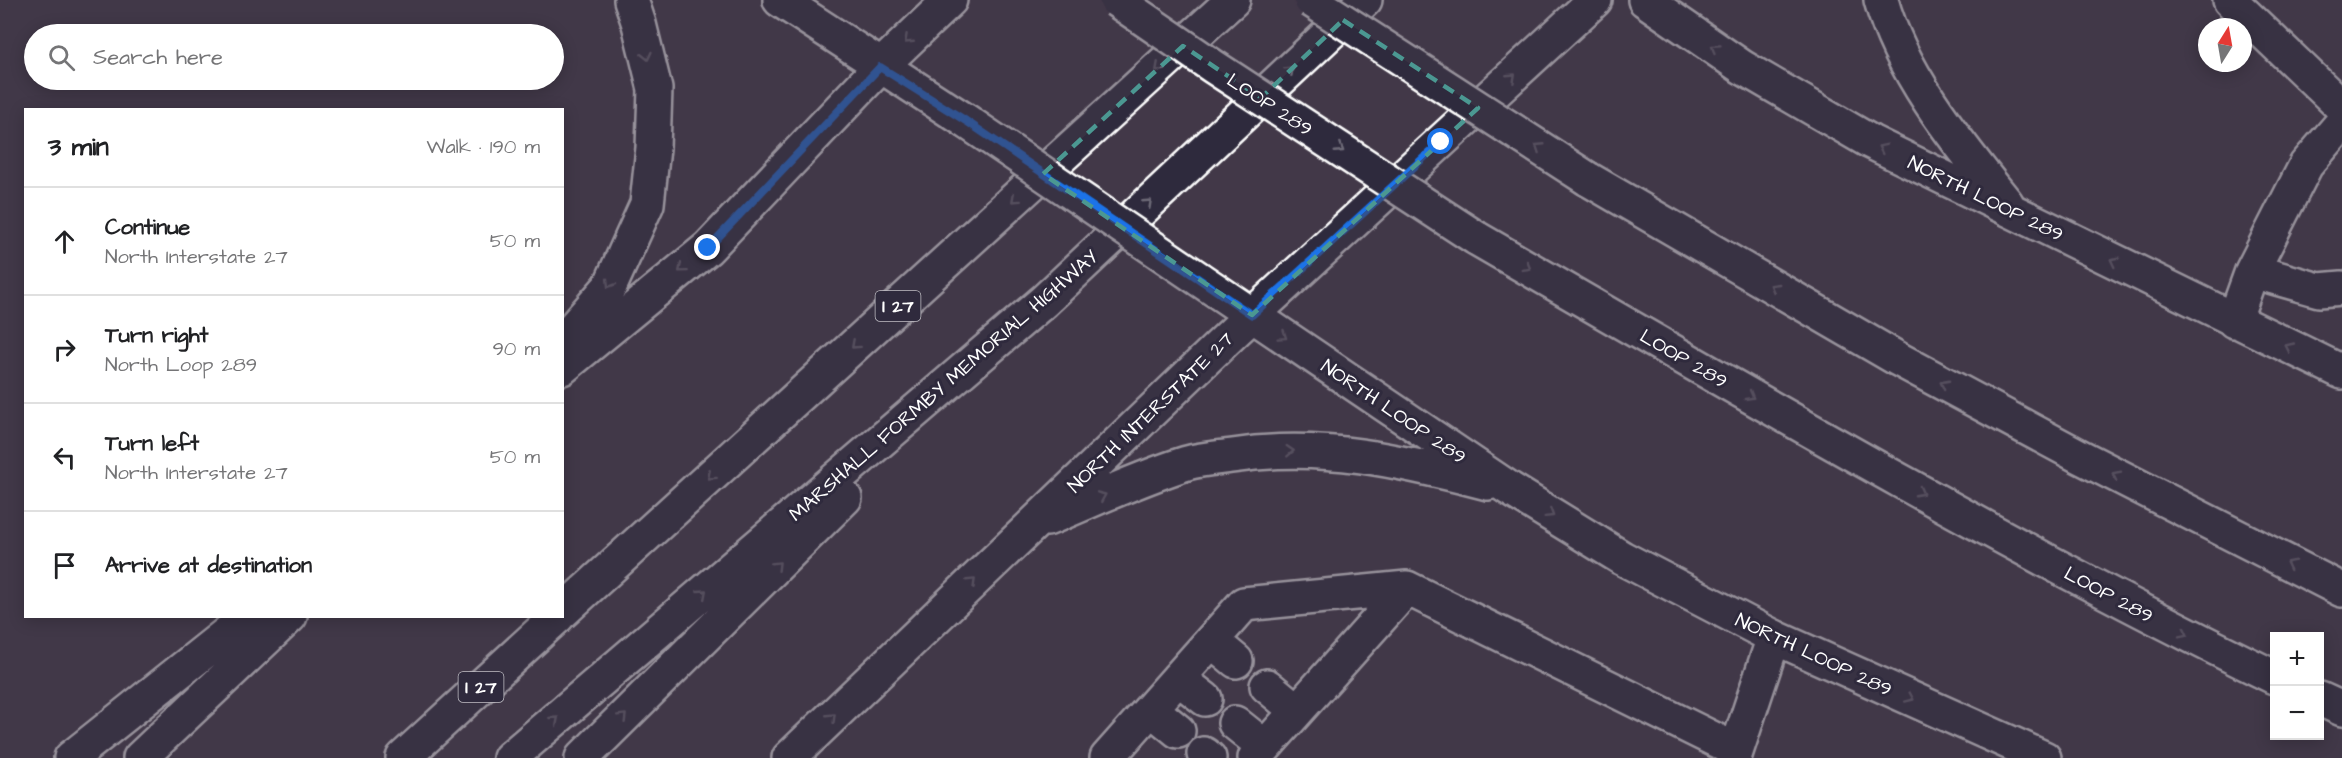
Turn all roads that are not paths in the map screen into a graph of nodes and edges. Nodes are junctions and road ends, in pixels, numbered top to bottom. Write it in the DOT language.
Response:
graph roads {
  1 [pos="631,0"];
  2 [pos="780,0"];
  3 [pos="950,0"];
  4 [pos="1116,0"];
  5 [pos="1233,0"];
  6 [pos="1311,0"];
  7 [pos="1365,0"];
  8 [pos="1595,0"];
  9 [pos="1645,0"];
  10 [pos="1881,0"];
  11 [pos="2230,0"];
  12 [pos="880,67"];
  13 [pos="2342,107"];
  14 [pos="2342,123"];
  15 [pos="2012,210"];
  16 [pos="2252,271"];
  17 [pos="2342,288"];
  18 [pos="1044,301"];
  19 [pos="1252,315"];
  20 [pos="2234,321"];
  21 [pos="564,338"];
  22 [pos="564,366"];
  23 [pos="2342,372"];
  24 [pos="1510,489"];
  25 [pos="1029,527"];
  26 [pos="1407,588"];
  27 [pos="2342,590"];
  28 [pos="564,610"];
  29 [pos="246,618"];
  30 [pos="288,618"];
  31 [pos="556,618"];
  32 [pos="1774,637"];
  33 [pos="2270,675"];
  34 [pos="1178,678"];
  35 [pos="1267,686"];
  36 [pos="1205,699"];
  37 [pos="2324,701"];
  38 [pos="1151,709"];
  39 [pos="2342,710"];
  40 [pos="1297,711"];
  41 [pos="1235,723"];
  42 [pos="1178,731"];
  43 [pos="1260,752"];
  44 [pos="1123,753"];
  45 [pos="1735,754"];
  46 [pos="795,756"];
  47 [pos="70,758"];
  48 [pos="140,758"];
  49 [pos="403,758"];
  50 [pos="510,758"];
  51 [pos="582,758"];
  52 [pos="2044,758"];
  1 -- 21 [label="main road, one-way"];
  2 -- 12 [label="main road, NORTH LOOP 289"];
  3 -- 12 [label="main road, one-way"];
  4 -- 33 [label="main road, LOOP 289, one-way, bridge"];
  5 -- 28 [label="main road, I 27, one-way"];
  27 -- 6 [label="main road, one-way, bridge"];
  18 -- 7 [label="main road, MARSHALL FORMBY MEMORIAL HIGHWAY, one-way"];
  19 -- 8 [label="main road, NORTH INTERSTATE 27, one-way"];
  15 -- 9 [label="main road, NORTH LOOP 289, one-way"];
  10 -- 15 [label="main road"];
  11 -- 13 [label="main road"];
  12 -- 19 [label="main road, NORTH LOOP 289, bridge"];
  12 -- 22 [label="main road, one-way"];
  14 -- 16 [label="main road"];
  20 -- 15 [label="main road, NORTH LOOP 289, one-way"];
  16 -- 17 [label="main road"];
  16 -- 20 [label="main road"];
  50 -- 18 [label="main road, MARSHALL FORMBY MEMORIAL HIGHWAY, one-way"];
  51 -- 18 [label="main road, one-way"];
  19 -- 24 [label="main road, NORTH LOOP 289, one-way"];
  19 -- 25 [label="main road, NORTH INTERSTATE 27"];
  23 -- 20 [label="main road, NORTH LOOP 289, one-way"];
  25 -- 24 [label="main road, one-way"];
  24 -- 32 [label="main road, NORTH LOOP 289, one-way"];
  46 -- 25 [label="main road, NORTH INTERSTATE 27, one-way"];
  26 -- 34 [label="main road"];
  26 -- 40 [label="main road"];
  26 -- 45 [label="main road"];
  29 -- 47 [label="main road"];
  30 -- 48 [label="main road"];
  31 -- 49 [label="main road, I 27"];
  32 -- 45 [label="main road"];
  32 -- 52 [label="main road, NORTH LOOP 289, one-way"];
  34 -- 36 [label="main road"];
  34 -- 38 [label="main road"];
  35 -- 40 [label="main road"];
  37 -- 39 [label="main road"];
  38 -- 42 [label="main road"];
  38 -- 44 [label="main road"];
  40 -- 43 [label="main road"];
  41 -- 43 [label="main road"];
}
